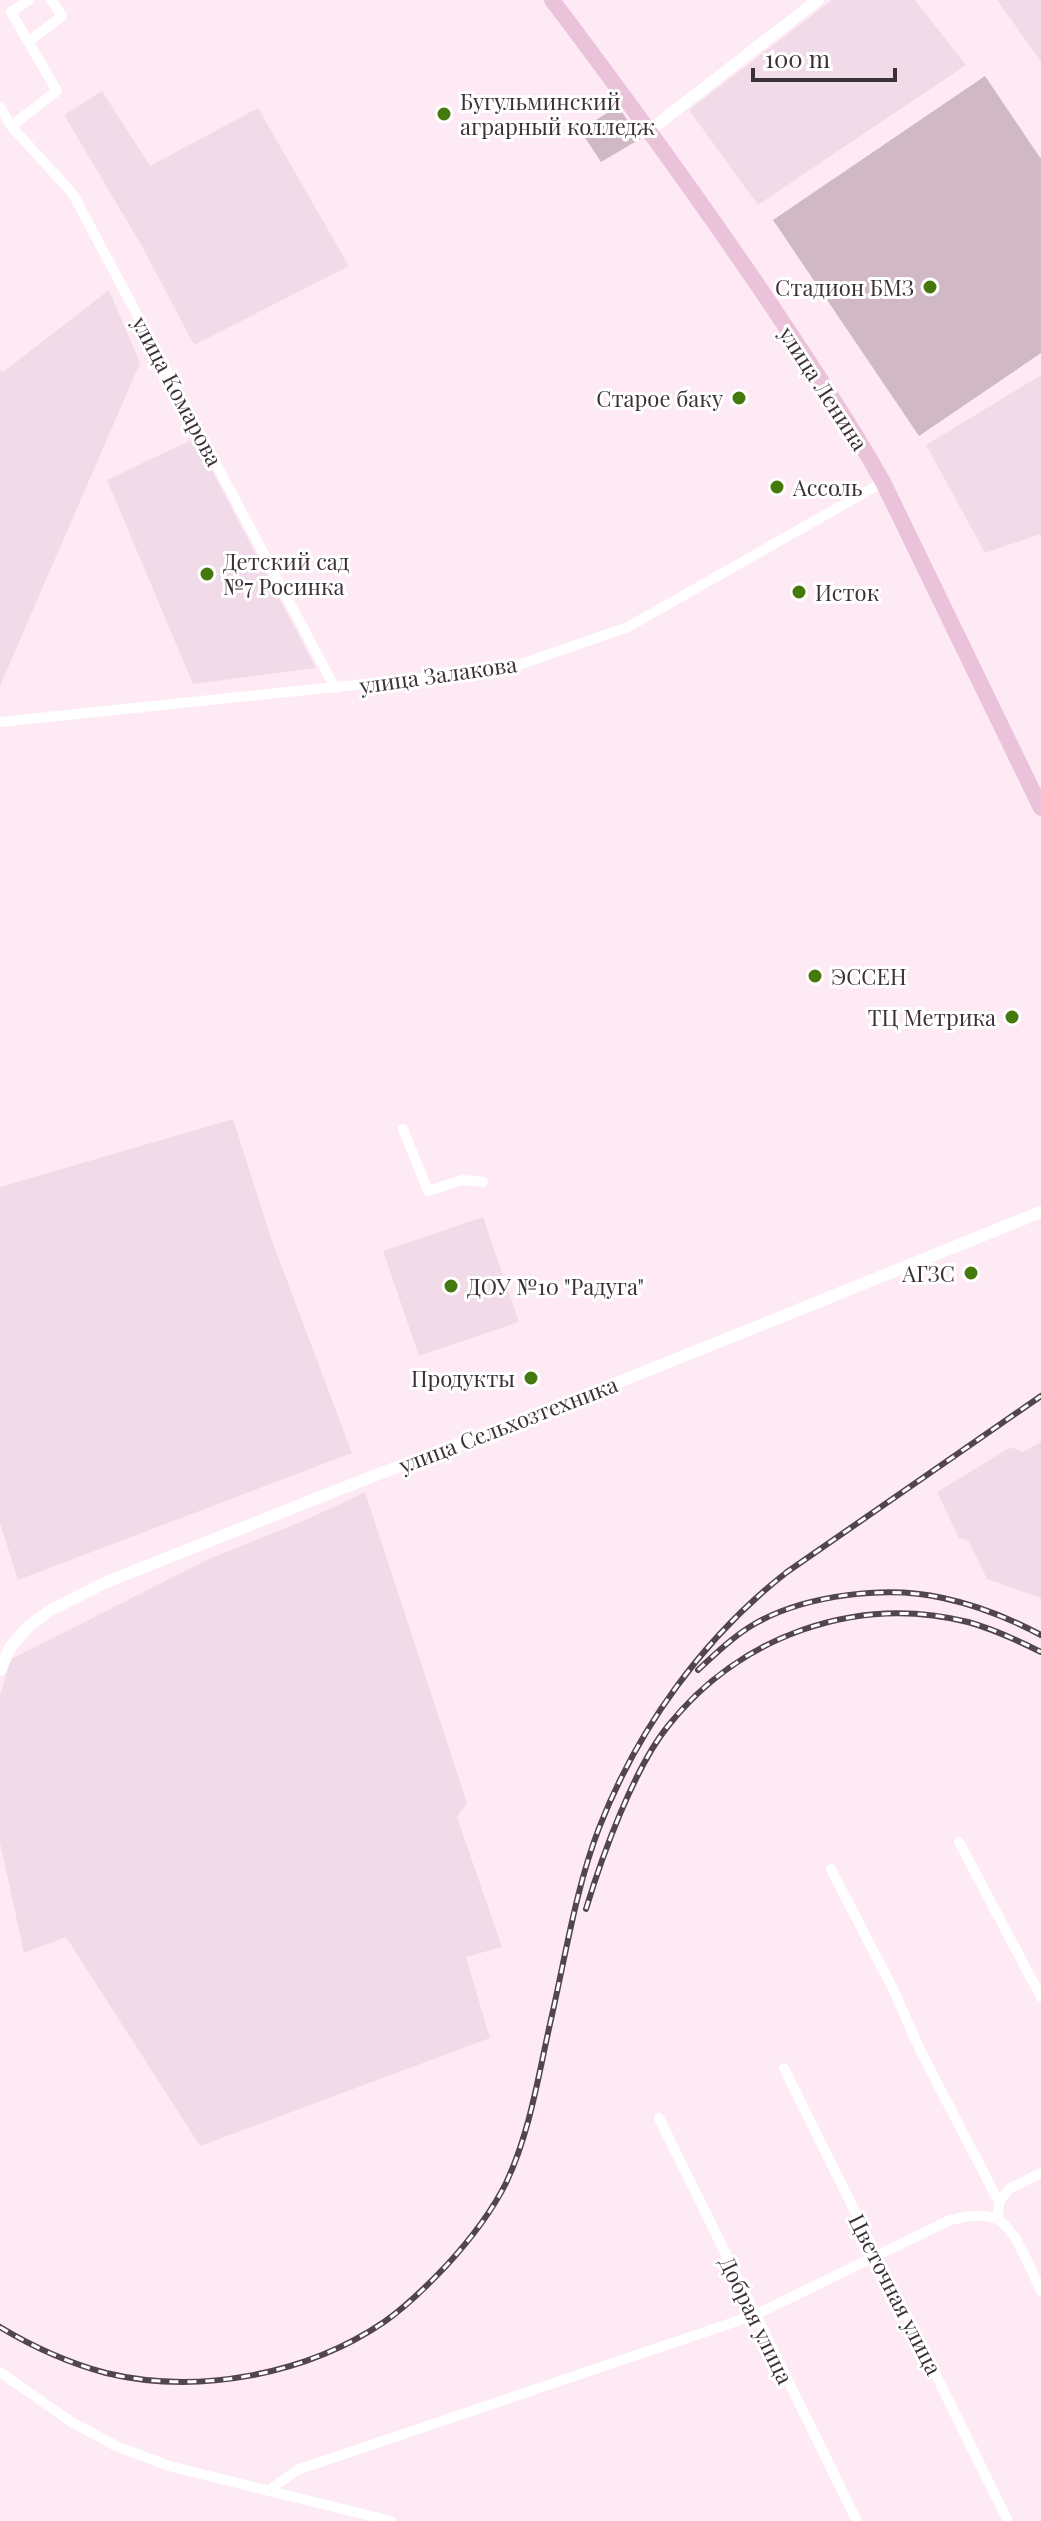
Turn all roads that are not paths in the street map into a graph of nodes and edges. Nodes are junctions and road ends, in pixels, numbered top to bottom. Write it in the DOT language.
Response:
graph roads {
  1 [pos="29,0"];
  2 [pos="51,0"];
  3 [pos="552,0"];
  4 [pos="818,0"];
  5 [pos="28,42"];
  6 [pos="0,107"];
  7 [pos="11,126"];
  8 [pos="650,130"];
  9 [pos="883,482"];
  10 [pos="335,688"];
  11 [pos="0,722"];
  12 [pos="1041,808"];
  13 [pos="403,1129"];
  14 [pos="483,1182"];
  15 [pos="1041,1212"];
  16 [pos="0,1670"];
  17 [pos="959,1842"];
  18 [pos="831,1869"];
  19 [pos="1041,1997"];
  20 [pos="784,2068"];
  21 [pos="659,2118"];
  22 [pos="1041,2173"];
  23 [pos="999,2202"];
  24 [pos="998,2219"];
  25 [pos="877,2258"];
  26 [pos="1041,2291"];
  27 [pos="755,2315"];
  28 [pos="0,2372"];
  29 [pos="268,2491"];
  30 [pos="391,2521"];
  31 [pos="858,2521"];
  32 [pos="1008,2521"];
  1 -- 5 [label="street"];
  2 -- 5 [label="street"];
  3 -- 8 [label="main road, улица Ленина"];
  4 -- 8 [label="street"];
  5 -- 7 [label="street"];
  6 -- 7 [label="street, улица Комарова"];
  7 -- 10 [label="street, улица Комарова"];
  8 -- 9 [label="main road, улица Ленина"];
  9 -- 10 [label="street, улица Залакова"];
  9 -- 12 [label="main road, улица Ленина"];
  10 -- 11 [label="street, улица Залакова"];
  13 -- 14 [label="street"];
  15 -- 16 [label="street, улица Сельхозтехника"];
  17 -- 19 [label="street"];
  18 -- 23 [label="street"];
  20 -- 25 [label="street, Цветочная улица"];
  21 -- 27 [label="street, Добрая улица"];
  22 -- 23 [label="street"];
  23 -- 24 [label="street"];
  24 -- 25 [label="street"];
  24 -- 26 [label="street"];
  25 -- 27 [label="street"];
  25 -- 32 [label="street, Цветочная улица"];
  27 -- 29 [label="street"];
  27 -- 31 [label="street, Добрая улица"];
  28 -- 29 [label="street"];
  29 -- 30 [label="street"];
}
